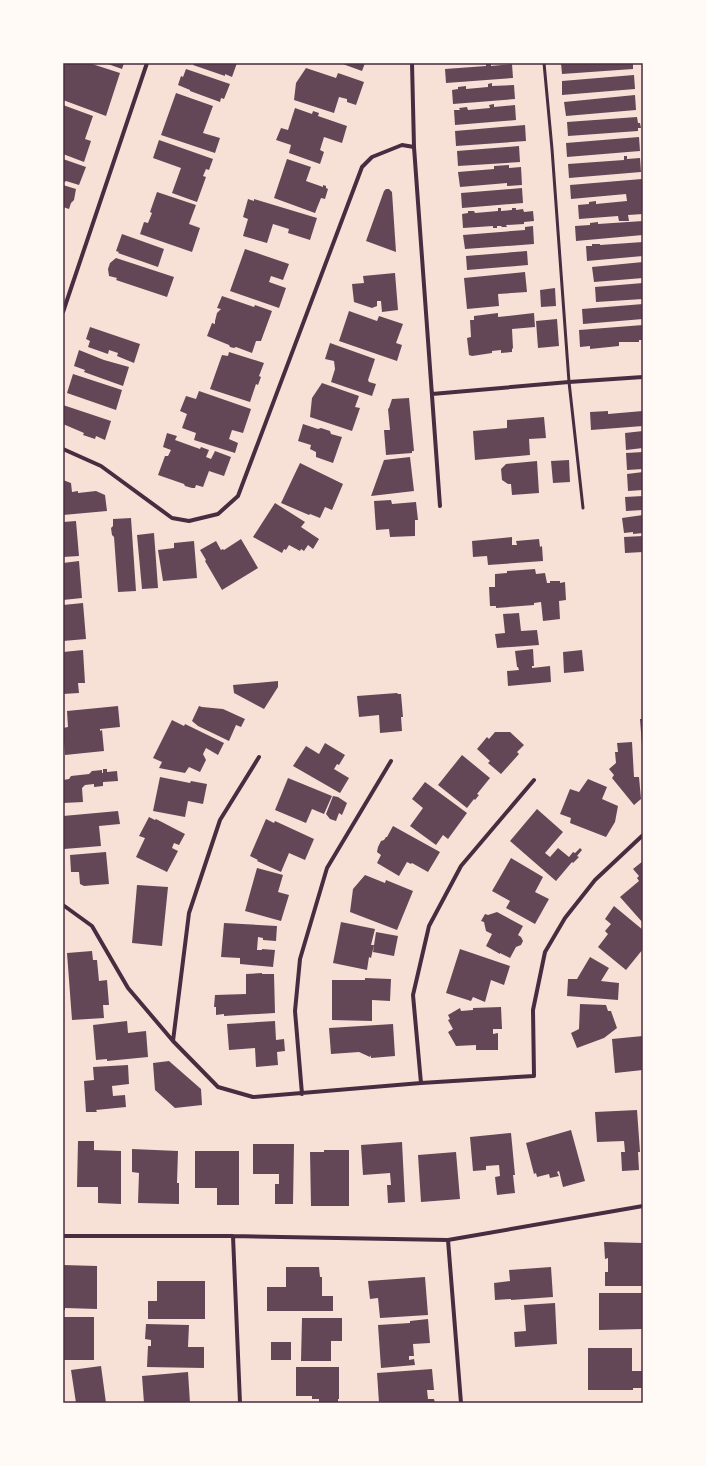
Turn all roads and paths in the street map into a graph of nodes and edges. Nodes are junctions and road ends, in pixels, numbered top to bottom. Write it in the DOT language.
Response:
graph roads {
  1 [pos="147,63"];
  2 [pos="412,63"];
  3 [pos="544,63"];
  4 [pos="414,146"];
  5 [pos="63,312"];
  6 [pos="643,377"];
  7 [pos="569,382"];
  8 [pos="432,394"];
  9 [pos="63,449"];
  10 [pos="440,506"];
  11 [pos="583,508"];
  12 [pos="259,757"];
  13 [pos="391,761"];
  14 [pos="534,780"];
  15 [pos="643,835"];
  16 [pos="63,905"];
  17 [pos="173,1041"];
  18 [pos="421,1083"];
  19 [pos="302,1094"];
  20 [pos="643,1206"];
  21 [pos="63,1236"];
  22 [pos="233,1236"];
  23 [pos="448,1240"];
  24 [pos="240,1403"];
  25 [pos="461,1403"];
  1 -- 5 [label="street"];
  2 -- 4 [label="street"];
  3 -- 7 [label="lane"];
  4 -- 8 [label="street"];
  4 -- 9 [label="street"];
  6 -- 7 [label="street"];
  7 -- 8 [label="street"];
  7 -- 11 [label="lane"];
  8 -- 10 [label="street"];
  12 -- 17 [label="street"];
  13 -- 19 [label="street"];
  14 -- 18 [label="street"];
  15 -- 18 [label="street"];
  16 -- 17 [label="street"];
  17 -- 19 [label="street"];
  18 -- 19 [label="street"];
  20 -- 23 [label="street"];
  21 -- 22 [label="street"];
  22 -- 23 [label="street"];
  22 -- 24 [label="street"];
  23 -- 25 [label="street"];
}
